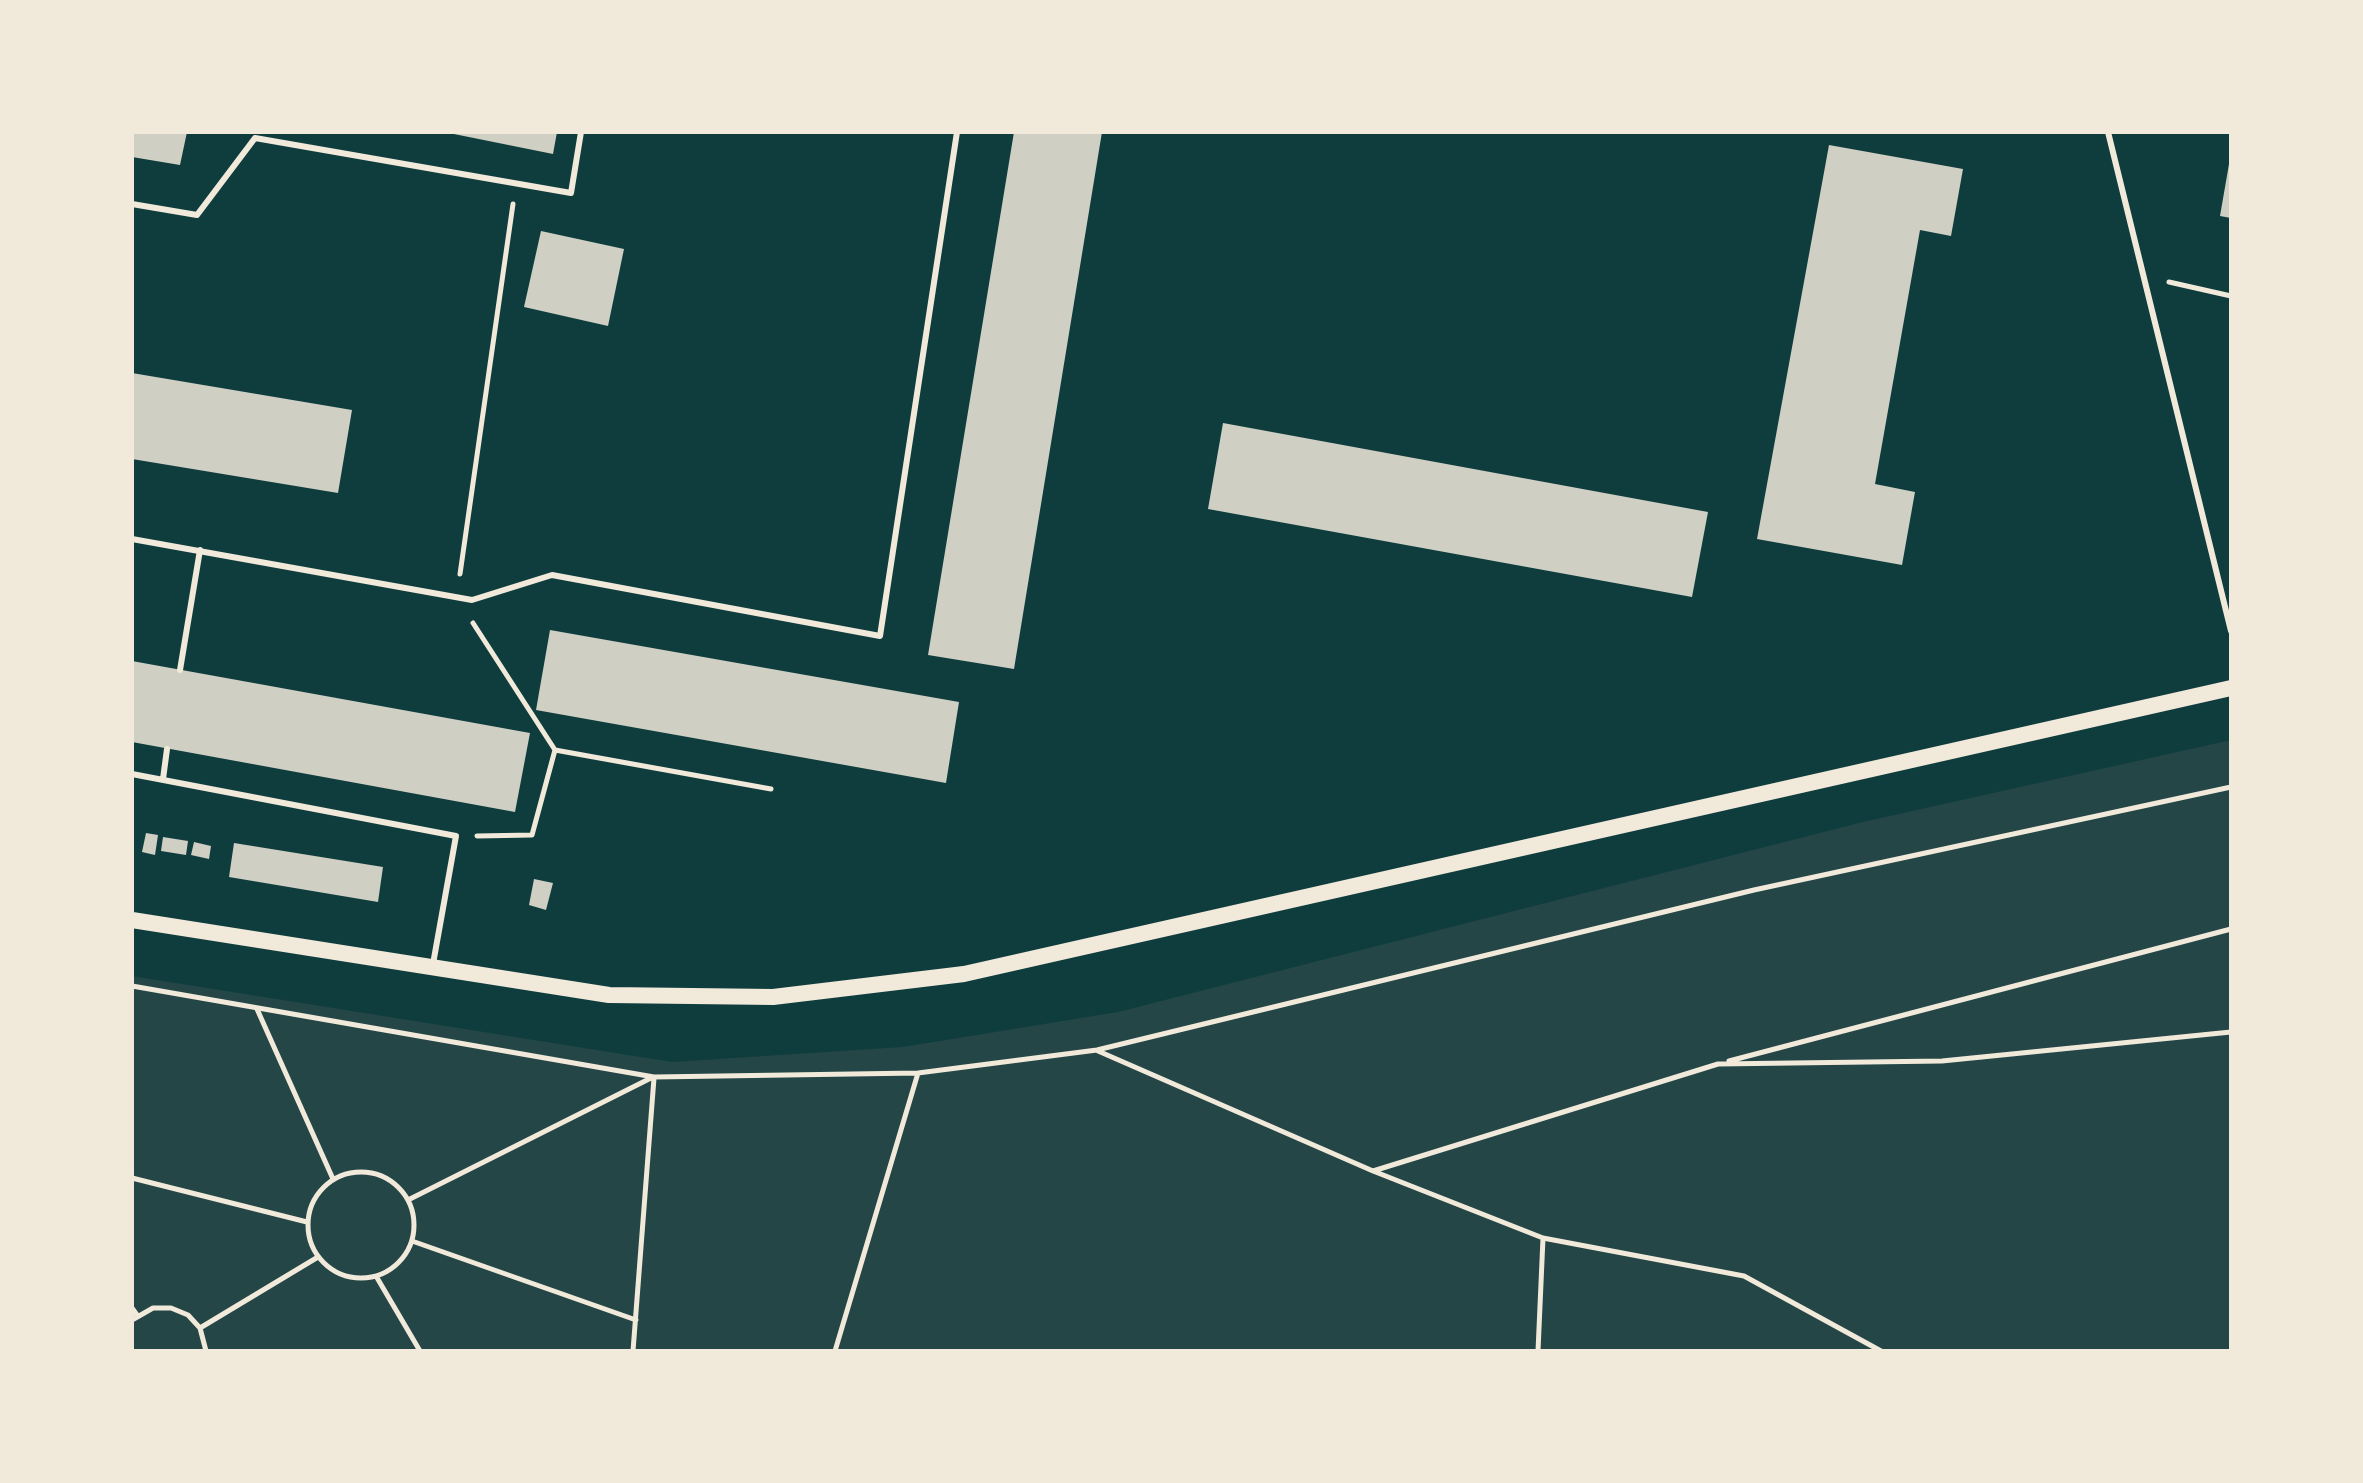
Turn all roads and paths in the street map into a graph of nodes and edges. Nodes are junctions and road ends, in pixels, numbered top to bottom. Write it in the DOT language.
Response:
graph roads {
  1 [pos="581,132"];
  2 [pos="957,132"];
  3 [pos="2108,132"];
  4 [pos="516,183"];
  5 [pos="132,204"];
  6 [pos="2142,276"];
  7 [pos="2231,296"];
  8 [pos="132,539"];
  9 [pos="200,550"];
  10 [pos="456,597"];
  11 [pos="2231,631"];
  12 [pos="180,670"];
  13 [pos="2231,688"];
  14 [pos="167,749"];
  15 [pos="555,750"];
  16 [pos="132,774"];
  17 [pos="163,779"];
  18 [pos="2231,787"];
  19 [pos="771,789"];
  20 [pos="456,836"];
  21 [pos="132,920"];
  22 [pos="2231,929"];
  23 [pos="432,968"];
  24 [pos="132,986"];
  25 [pos="256,1008"];
  26 [pos="2231,1032"];
  27 [pos="1097,1050"];
  28 [pos="1718,1064"];
  29 [pos="918,1073"];
  30 [pos="654,1077"];
  31 [pos="1373,1171"];
  32 [pos="132,1178"];
  33 [pos="333,1179"];
  34 [pos="408,1200"];
  35 [pos="307,1222"];
  36 [pos="1543,1238"];
  37 [pos="412,1241"];
  38 [pos="318,1257"];
  39 [pos="376,1276"];
  40 [pos="132,1308"];
  41 [pos="134,1317"];
  42 [pos="636,1320"];
  43 [pos="200,1328"];
  44 [pos="206,1351"];
  45 [pos="420,1351"];
  46 [pos="633,1351"];
  47 [pos="835,1351"];
  48 [pos="1538,1351"];
  49 [pos="1881,1351"];
  1 -- 4 [label="lane"];
  2 -- 10 [label="lane"];
  3 -- 6 [label="lane"];
  4 -- 5 [label="lane"];
  4 -- 10 [label="path"];
  6 -- 7 [label="path"];
  6 -- 11 [label="lane"];
  8 -- 9 [label="lane"];
  9 -- 10 [label="lane"];
  9 -- 12 [label="lane"];
  10 -- 15 [label="path"];
  13 -- 23 [label="main road"];
  14 -- 17 [label="lane"];
  15 -- 19 [label="path"];
  15 -- 20 [label="path"];
  16 -- 17 [label="lane"];
  17 -- 20 [label="lane"];
  18 -- 27 [label="path"];
  20 -- 23 [label="lane"];
  21 -- 23 [label="main road"];
  22 -- 28 [label="path"];
  24 -- 25 [label="path"];
  25 -- 30 [label="path"];
  25 -- 33 [label="path"];
  26 -- 28 [label="path"];
  27 -- 29 [label="path"];
  27 -- 31 [label="path"];
  28 -- 31 [label="path"];
  29 -- 30 [label="path"];
  29 -- 47 [label="path"];
  30 -- 34 [label="path"];
  30 -- 42 [label="path"];
  31 -- 36 [label="path"];
  32 -- 35 [label="path"];
  33 -- 34 [label="path"];
  33 -- 35 [label="path"];
  34 -- 37 [label="path"];
  35 -- 38 [label="path"];
  36 -- 48 [label="path"];
  36 -- 49 [label="path"];
  37 -- 39 [label="path"];
  37 -- 42 [label="path"];
  38 -- 39 [label="path"];
  38 -- 43 [label="path"];
  39 -- 45 [label="path"];
  40 -- 41 [label="path"];
  41 -- 43 [label="path"];
  42 -- 46 [label="path"];
  43 -- 44 [label="path"];
}
